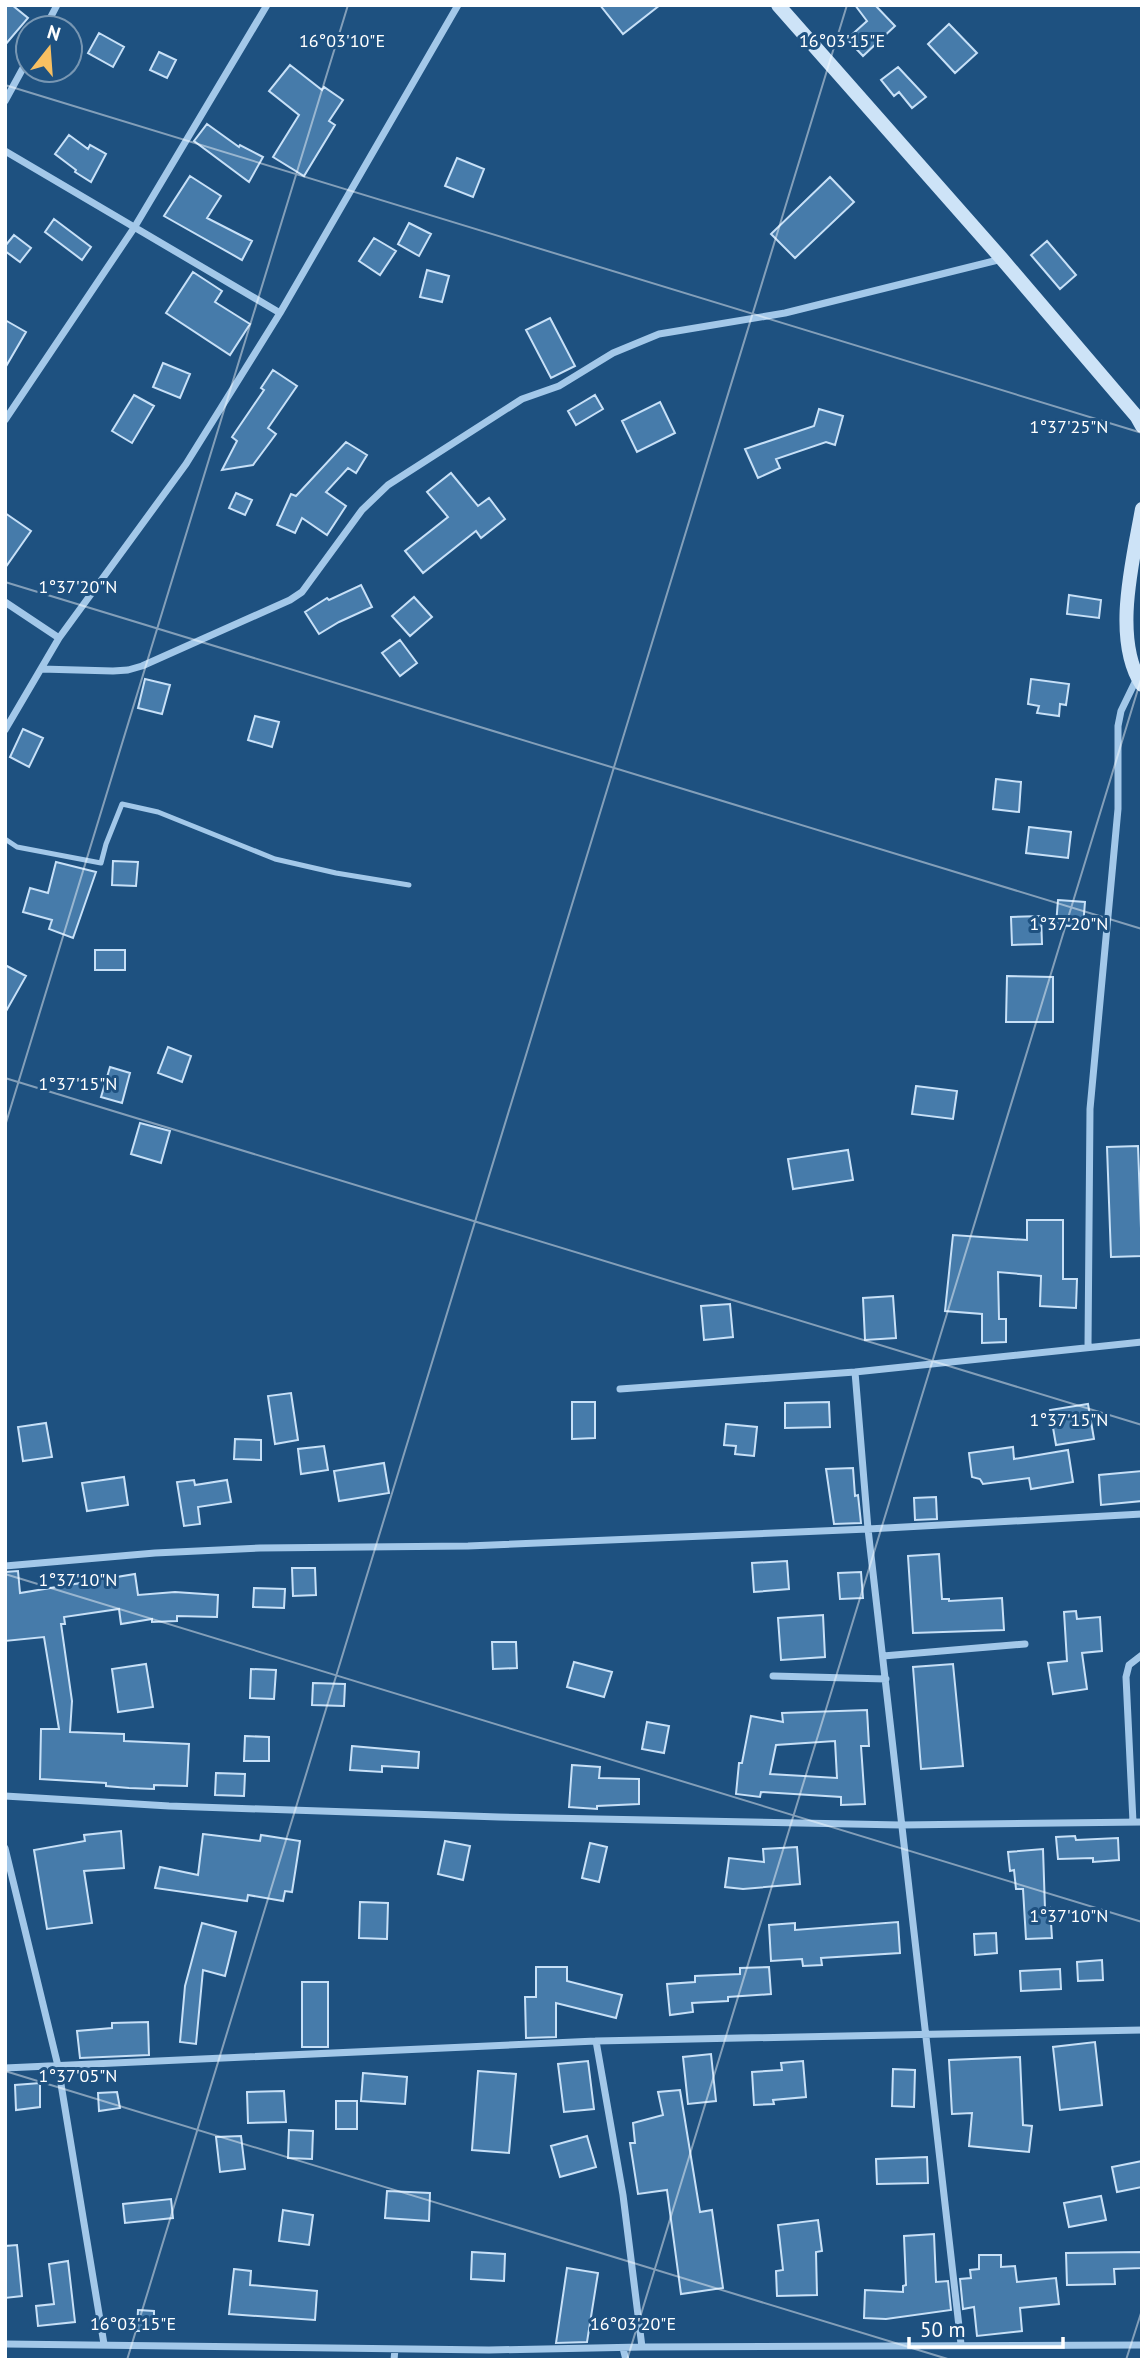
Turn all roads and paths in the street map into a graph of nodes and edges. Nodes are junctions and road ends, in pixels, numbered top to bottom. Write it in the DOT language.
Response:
graph roads {
  1 [pos="267,5"];
  2 [pos="458,5"];
  3 [pos="778,5"];
  4 [pos="14,84"];
  5 [pos="5,101"];
  6 [pos="5,150"];
  7 [pos="134,228"];
  8 [pos="1002,259"];
  9 [pos="280,313"];
  10 [pos="5,420"];
  11 [pos="1142,426"];
  12 [pos="1142,509"];
  13 [pos="5,601"];
  14 [pos="59,638"];
  15 [pos="41,669"];
  16 [pos="1139,681"];
  17 [pos="5,730"];
  18 [pos="5,839"];
  19 [pos="409,885"];
  20 [pos="1142,1342"];
  21 [pos="1088,1347"];
  22 [pos="855,1372"];
  23 [pos="620,1389"];
  24 [pos="1142,1514"];
  25 [pos="868,1529"];
  26 [pos="5,1566"];
  27 [pos="1025,1644"];
  28 [pos="1142,1655"];
  29 [pos="883,1656"];
  30 [pos="773,1676"];
  31 [pos="886,1679"];
  32 [pos="5,1796"];
  33 [pos="1137,1822"];
  34 [pos="901,1825"];
  35 [pos="5,1848"];
  36 [pos="1142,2030"];
  37 [pos="926,2035"];
  38 [pos="596,2041"];
  39 [pos="58,2066"];
  40 [pos="5,2068"];
  41 [pos="5,2344"];
  42 [pos="104,2344"];
  43 [pos="961,2344"];
  44 [pos="1142,2345"];
  45 [pos="642,2347"];
  46 [pos="623,2348"];
  47 [pos="395,2349"];
  48 [pos="489,2350"];
  49 [pos="394,2360"];
  50 [pos="490,2360"];
  51 [pos="626,2360"];
  1 -- 7 [label="street"];
  2 -- 9 [label="street"];
  3 -- 8 [label="street"];
  4 -- 5 [label="street"];
  6 -- 7 [label="street"];
  7 -- 9 [label="street"];
  7 -- 10 [label="street"];
  8 -- 11 [label="street"];
  8 -- 15 [label="street"];
  9 -- 14 [label="street"];
  12 -- 16 [label="street"];
  13 -- 14 [label="street"];
  14 -- 15 [label="street"];
  15 -- 17 [label="street"];
  16 -- 21 [label="street"];
  18 -- 19 [label="lane"];
  20 -- 21 [label="street"];
  21 -- 22 [label="street"];
  22 -- 23 [label="street"];
  22 -- 25 [label="street"];
  24 -- 25 [label="street"];
  25 -- 26 [label="street"];
  25 -- 29 [label="street"];
  27 -- 29 [label="street"];
  28 -- 33 [label="street"];
  29 -- 31 [label="street"];
  30 -- 31 [label="street"];
  31 -- 34 [label="street"];
  32 -- 34 [label="street"];
  33 -- 34 [label="street"];
  34 -- 37 [label="street"];
  35 -- 39 [label="street"];
  36 -- 37 [label="street"];
  37 -- 38 [label="street"];
  37 -- 43 [label="street"];
  38 -- 39 [label="street"];
  38 -- 45 [label="street"];
  39 -- 40 [label="street"];
  39 -- 42 [label="street"];
  41 -- 42 [label="street"];
  42 -- 47 [label="street"];
  43 -- 44 [label="street"];
  43 -- 45 [label="street"];
  45 -- 46 [label="street"];
  46 -- 48 [label="street"];
  46 -- 51 [label="street"];
  47 -- 48 [label="street"];
  47 -- 49 [label="street"];
  48 -- 50 [label="street"];
}
